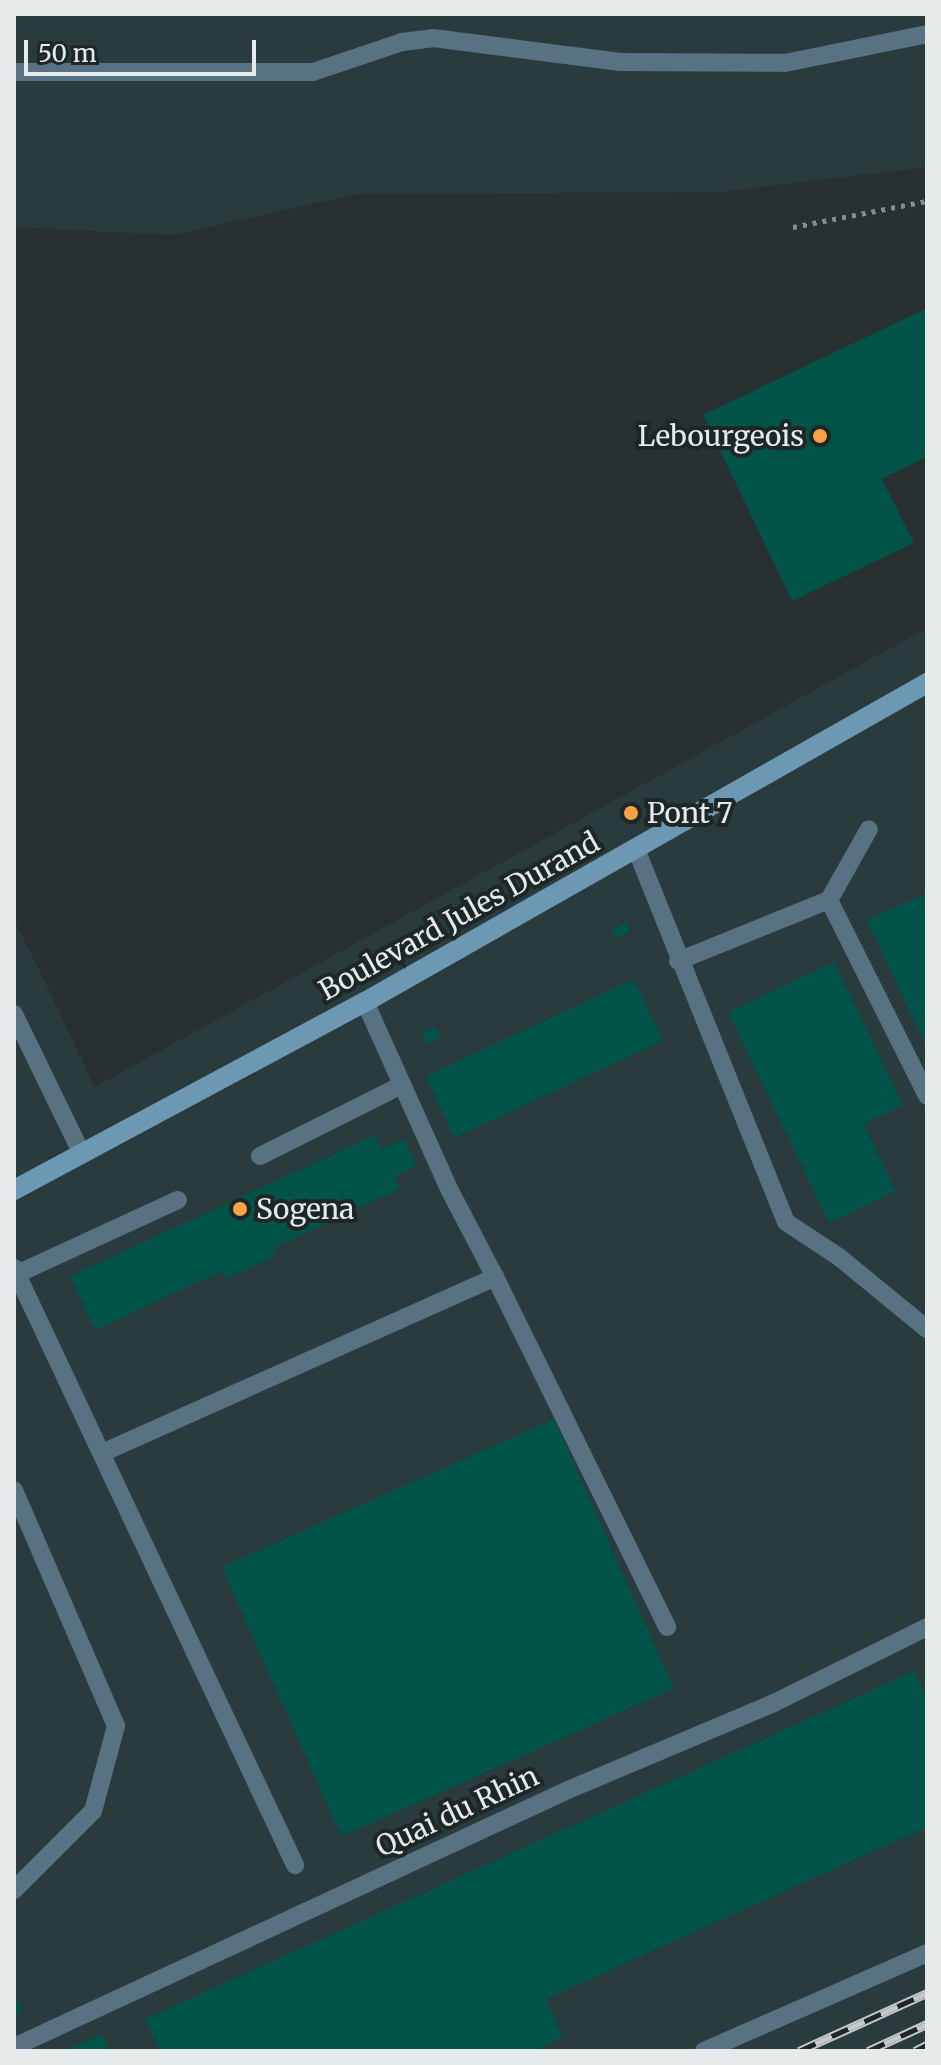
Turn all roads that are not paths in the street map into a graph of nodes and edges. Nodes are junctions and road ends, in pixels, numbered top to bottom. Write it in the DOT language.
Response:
graph roads {
  1 [pos="927,34"];
  2 [pos="14,72"];
  3 [pos="927,683"];
  4 [pos="869,829"];
  5 [pos="636,849"];
  6 [pos="829,900"];
  7 [pos="678,961"];
  8 [pos="365,1002"];
  9 [pos="14,1014"];
  10 [pos="402,1085"];
  11 [pos="927,1096"];
  12 [pos="82,1154"];
  13 [pos="260,1156"];
  14 [pos="14,1190"];
  15 [pos="178,1200"];
  16 [pos="15,1271"];
  17 [pos="495,1277"];
  18 [pos="924,1321"];
  19 [pos="102,1453"];
  20 [pos="14,1490"];
  21 [pos="667,1627"];
  22 [pos="926,1627"];
  23 [pos="295,1865"];
  24 [pos="14,1890"];
  25 [pos="927,1953"];
  26 [pos="14,2047"];
  27 [pos="704,2051"];
  1 -- 2 [label="lane"];
  3 -- 5 [label="main road, Boulevard Jules Durand"];
  4 -- 6 [label="lane"];
  5 -- 7 [label="lane"];
  5 -- 8 [label="main road, Boulevard Jules Durand"];
  6 -- 7 [label="lane"];
  6 -- 11 [label="lane"];
  7 -- 18 [label="lane"];
  8 -- 10 [label="lane"];
  8 -- 12 [label="main road, Boulevard Jules Durand"];
  9 -- 12 [label="lane"];
  10 -- 13 [label="lane"];
  10 -- 17 [label="lane"];
  12 -- 14 [label="main road, Boulevard Jules Durand"];
  15 -- 16 [label="lane"];
  16 -- 19 [label="lane"];
  17 -- 19 [label="lane"];
  17 -- 21 [label="lane"];
  19 -- 23 [label="lane"];
  20 -- 24 [label="lane"];
  22 -- 26 [label="lane, Quai du Rhin"];
  25 -- 27 [label="lane"];
}
